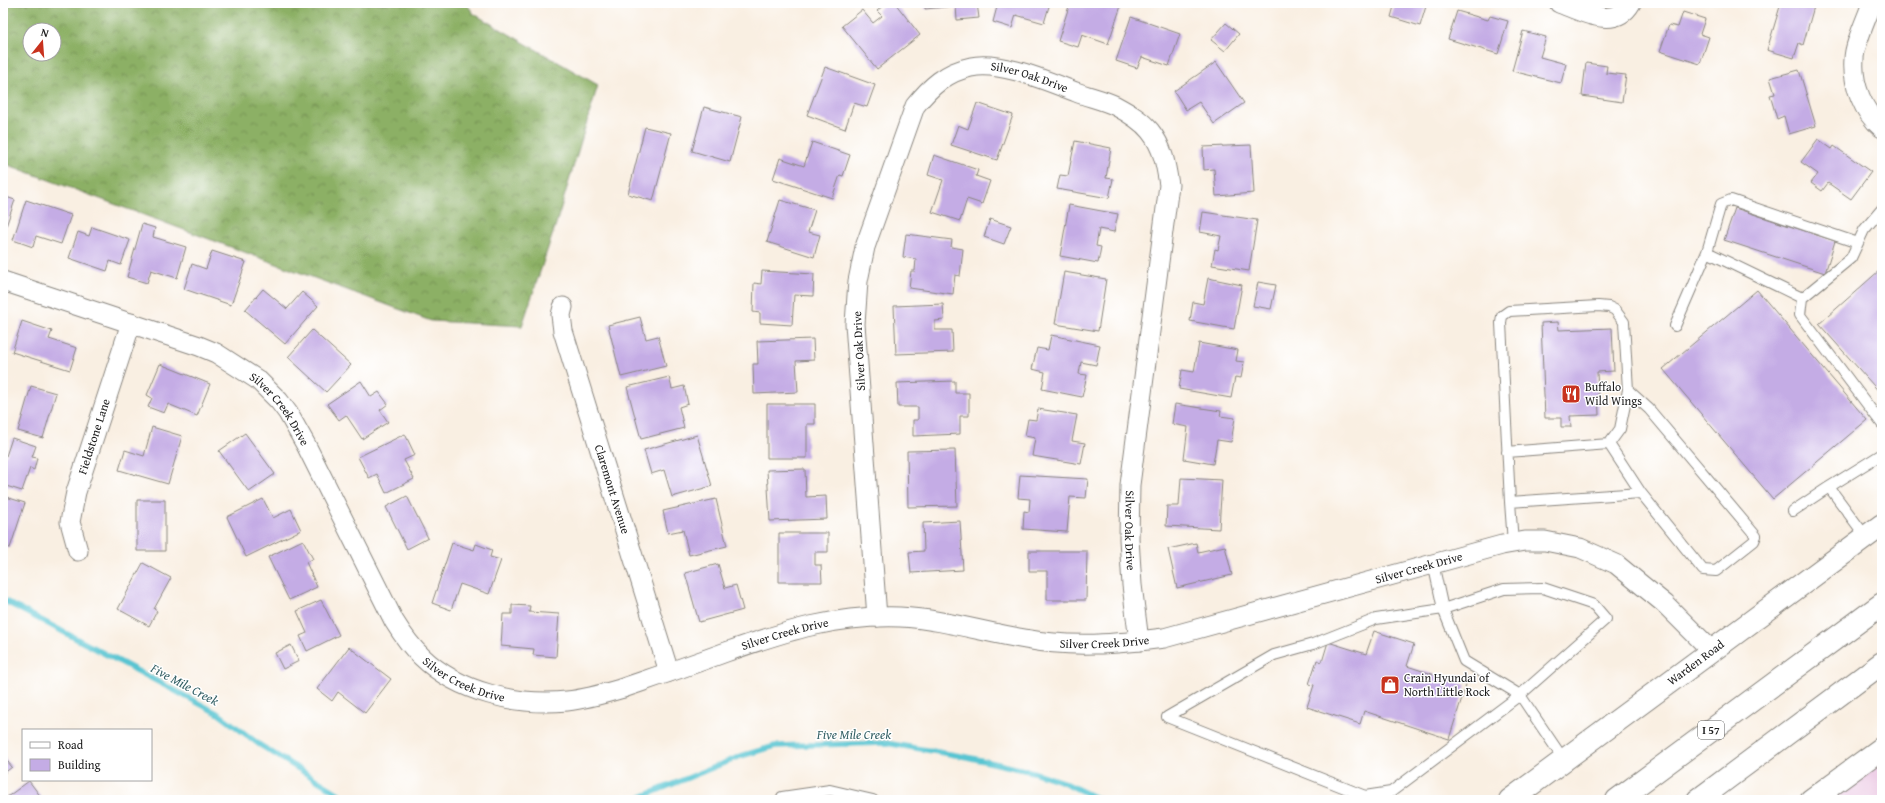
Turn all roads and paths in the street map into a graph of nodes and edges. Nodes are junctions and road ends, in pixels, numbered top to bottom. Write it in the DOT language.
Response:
graph roads {
  1 [pos="1559,3"];
  2 [pos="1631,3"];
  3 [pos="1872,3"];
  4 [pos="1882,128"];
  5 [pos="1882,209"];
  6 [pos="1858,243"];
  7 [pos="1707,252"];
  8 [pos="3,281"];
  9 [pos="1802,298"];
  10 [pos="564,306"];
  11 [pos="131,323"];
  12 [pos="1675,326"];
  13 [pos="1628,390"];
  14 [pos="1882,424"];
  15 [pos="1609,444"];
  16 [pos="1507,452"];
  17 [pos="1882,454"];
  18 [pos="1829,487"];
  19 [pos="1641,493"];
  20 [pos="1510,502"];
  21 [pos="1793,511"];
  22 [pos="1874,531"];
  23 [pos="1512,543"];
  24 [pos="78,551"];
  25 [pos="1433,563"];
  26 [pos="1882,604"];
  27 [pos="1443,609"];
  28 [pos="877,618"];
  29 [pos="1139,641"];
  30 [pos="1712,651"];
  31 [pos="1882,663"];
  32 [pos="669,672"];
  33 [pos="1520,695"];
  34 [pos="1882,748"];
  35 [pos="1564,760"];
  36 [pos="1825,796"];
  37 [pos="779,799"];
  38 [pos="873,800"];
  39 [pos="1510,800"];
  40 [pos="1616,800"];
  41 [pos="1698,800"];
  1 -- 2 [label="street"];
  3 -- 4 [label="street"];
  5 -- 6 [label="lane"];
  6 -- 7 [label="lane"];
  6 -- 9 [label="lane"];
  7 -- 9 [label="lane"];
  7 -- 12 [label="lane"];
  8 -- 11 [label="street, Silver Creek Drive"];
  9 -- 14 [label="lane"];
  10 -- 32 [label="street, Claremont Avenue"];
  11 -- 24 [label="street, Fieldstone Lane"];
  11 -- 32 [label="street, Silver Creek Drive"];
  13 -- 15 [label="lane"];
  13 -- 16 [label="lane"];
  13 -- 19 [label="lane"];
  15 -- 16 [label="lane"];
  15 -- 19 [label="lane"];
  16 -- 20 [label="lane"];
  17 -- 18 [label="lane"];
  18 -- 21 [label="lane"];
  18 -- 22 [label="lane"];
  19 -- 20 [label="lane"];
  20 -- 23 [label="lane"];
  22 -- 30 [label="main road, Warden Road"];
  23 -- 25 [label="street, Silver Creek Drive"];
  23 -- 30 [label="street, Silver Creek Drive"];
  25 -- 27 [label="lane"];
  25 -- 29 [label="street, Silver Creek Drive"];
  26 -- 40 [label="main road, I 57"];
  27 -- 33 [label="lane"];
  27 -- 33 [label="lane"];
  27 -- 33 [label="lane"];
  28 -- 29 [label="street, Silver Creek Drive"];
  28 -- 29 [label="street, Silver Oak Drive"];
  28 -- 32 [label="street, Silver Creek Drive"];
  30 -- 35 [label="main road, Warden Road"];
  31 -- 41 [label="main road"];
  33 -- 35 [label="lane"];
  34 -- 36 [label="main road"];
  35 -- 39 [label="main road, Warden Road"];
  37 -- 38 [label="lane"];
}
